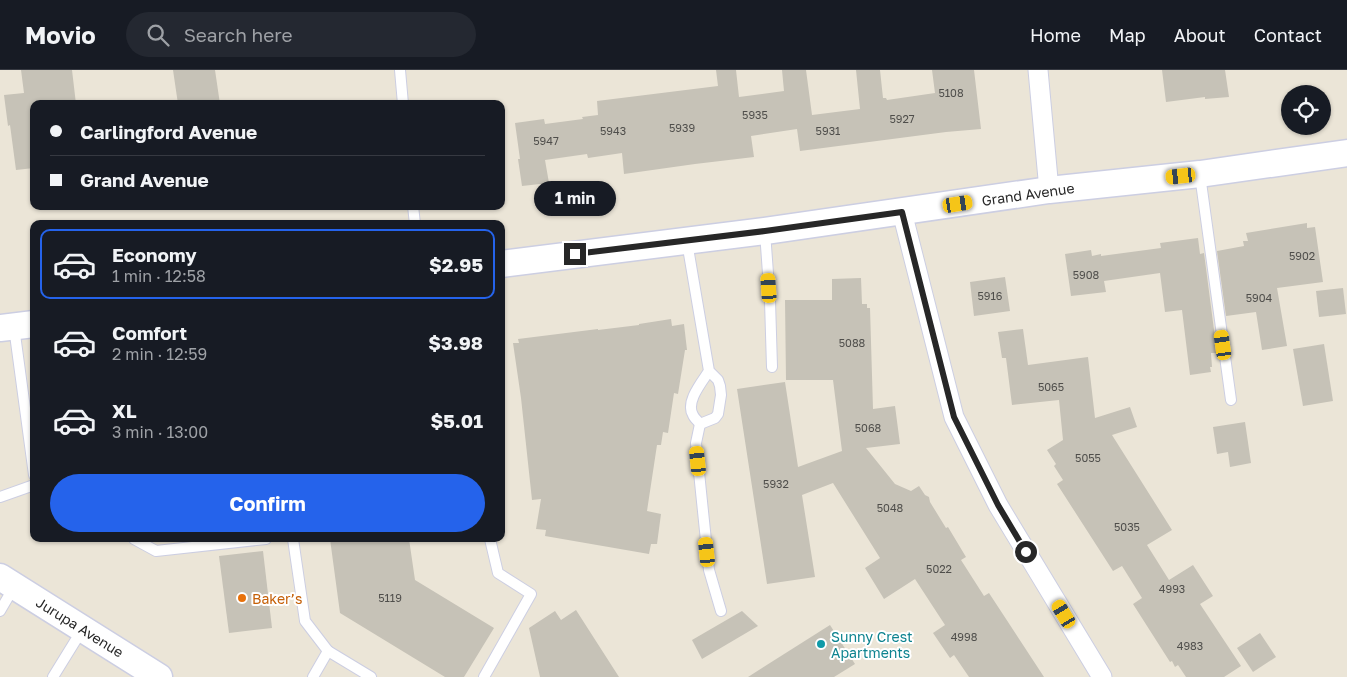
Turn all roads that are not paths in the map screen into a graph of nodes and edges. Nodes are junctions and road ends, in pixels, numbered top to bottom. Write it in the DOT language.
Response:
graph roads {
  1 [pos="400,70"];
  2 [pos="1038,70"];
  3 [pos="403,100"];
  4 [pos="1347,153"];
  5 [pos="1200,174"];
  6 [pos="1049,190"];
  7 [pos="902,212"];
  8 [pos="765,231"];
  9 [pos="687,241"];
  10 [pos="505,264"];
  11 [pos="16,326"];
  12 [pos="772,367"];
  13 [pos="708,371"];
  14 [pos="1231,400"];
  15 [pos="700,424"];
  16 [pos="30,442"];
  17 [pos="30,486"];
  18 [pos="0,497"];
  19 [pos="140,542"];
  20 [pos="238,542"];
  21 [pos="293,542"];
  22 [pos="491,542"];
  23 [pos="7,582"];
  24 [pos="721,610"];
  25 [pos="0,611"];
  26 [pos="83,629"];
  27 [pos="328,651"];
  28 [pos="53,677"];
  29 [pos="160,677"];
  30 [pos="313,677"];
  31 [pos="371,677"];
  32 [pos="484,677"];
  33 [pos="1102,677"];
  1 -- 3 [label="lane"];
  2 -- 6 [label="street"];
  4 -- 5 [label="street, Grand Avenue"];
  5 -- 6 [label="street, Grand Avenue"];
  5 -- 14 [label="lane"];
  6 -- 7 [label="street, Grand Avenue"];
  7 -- 8 [label="street, Grand Avenue"];
  7 -- 33 [label="street"];
  8 -- 9 [label="street, Grand Avenue"];
  8 -- 12 [label="lane"];
  9 -- 10 [label="street, Grand Avenue"];
  9 -- 13 [label="lane"];
  11 -- 16 [label="lane"];
  13 -- 15 [label="lane"];
  13 -- 15 [label="lane"];
  15 -- 24 [label="lane"];
  17 -- 18 [label="lane"];
  19 -- 20 [label="lane"];
  21 -- 27 [label="lane"];
  22 -- 32 [label="lane"];
  23 -- 25 [label="lane"];
  23 -- 26 [label="street, Jurupa Avenue"];
  26 -- 28 [label="lane"];
  26 -- 29 [label="street, Jurupa Avenue"];
  27 -- 30 [label="lane"];
  27 -- 31 [label="lane"];
}
